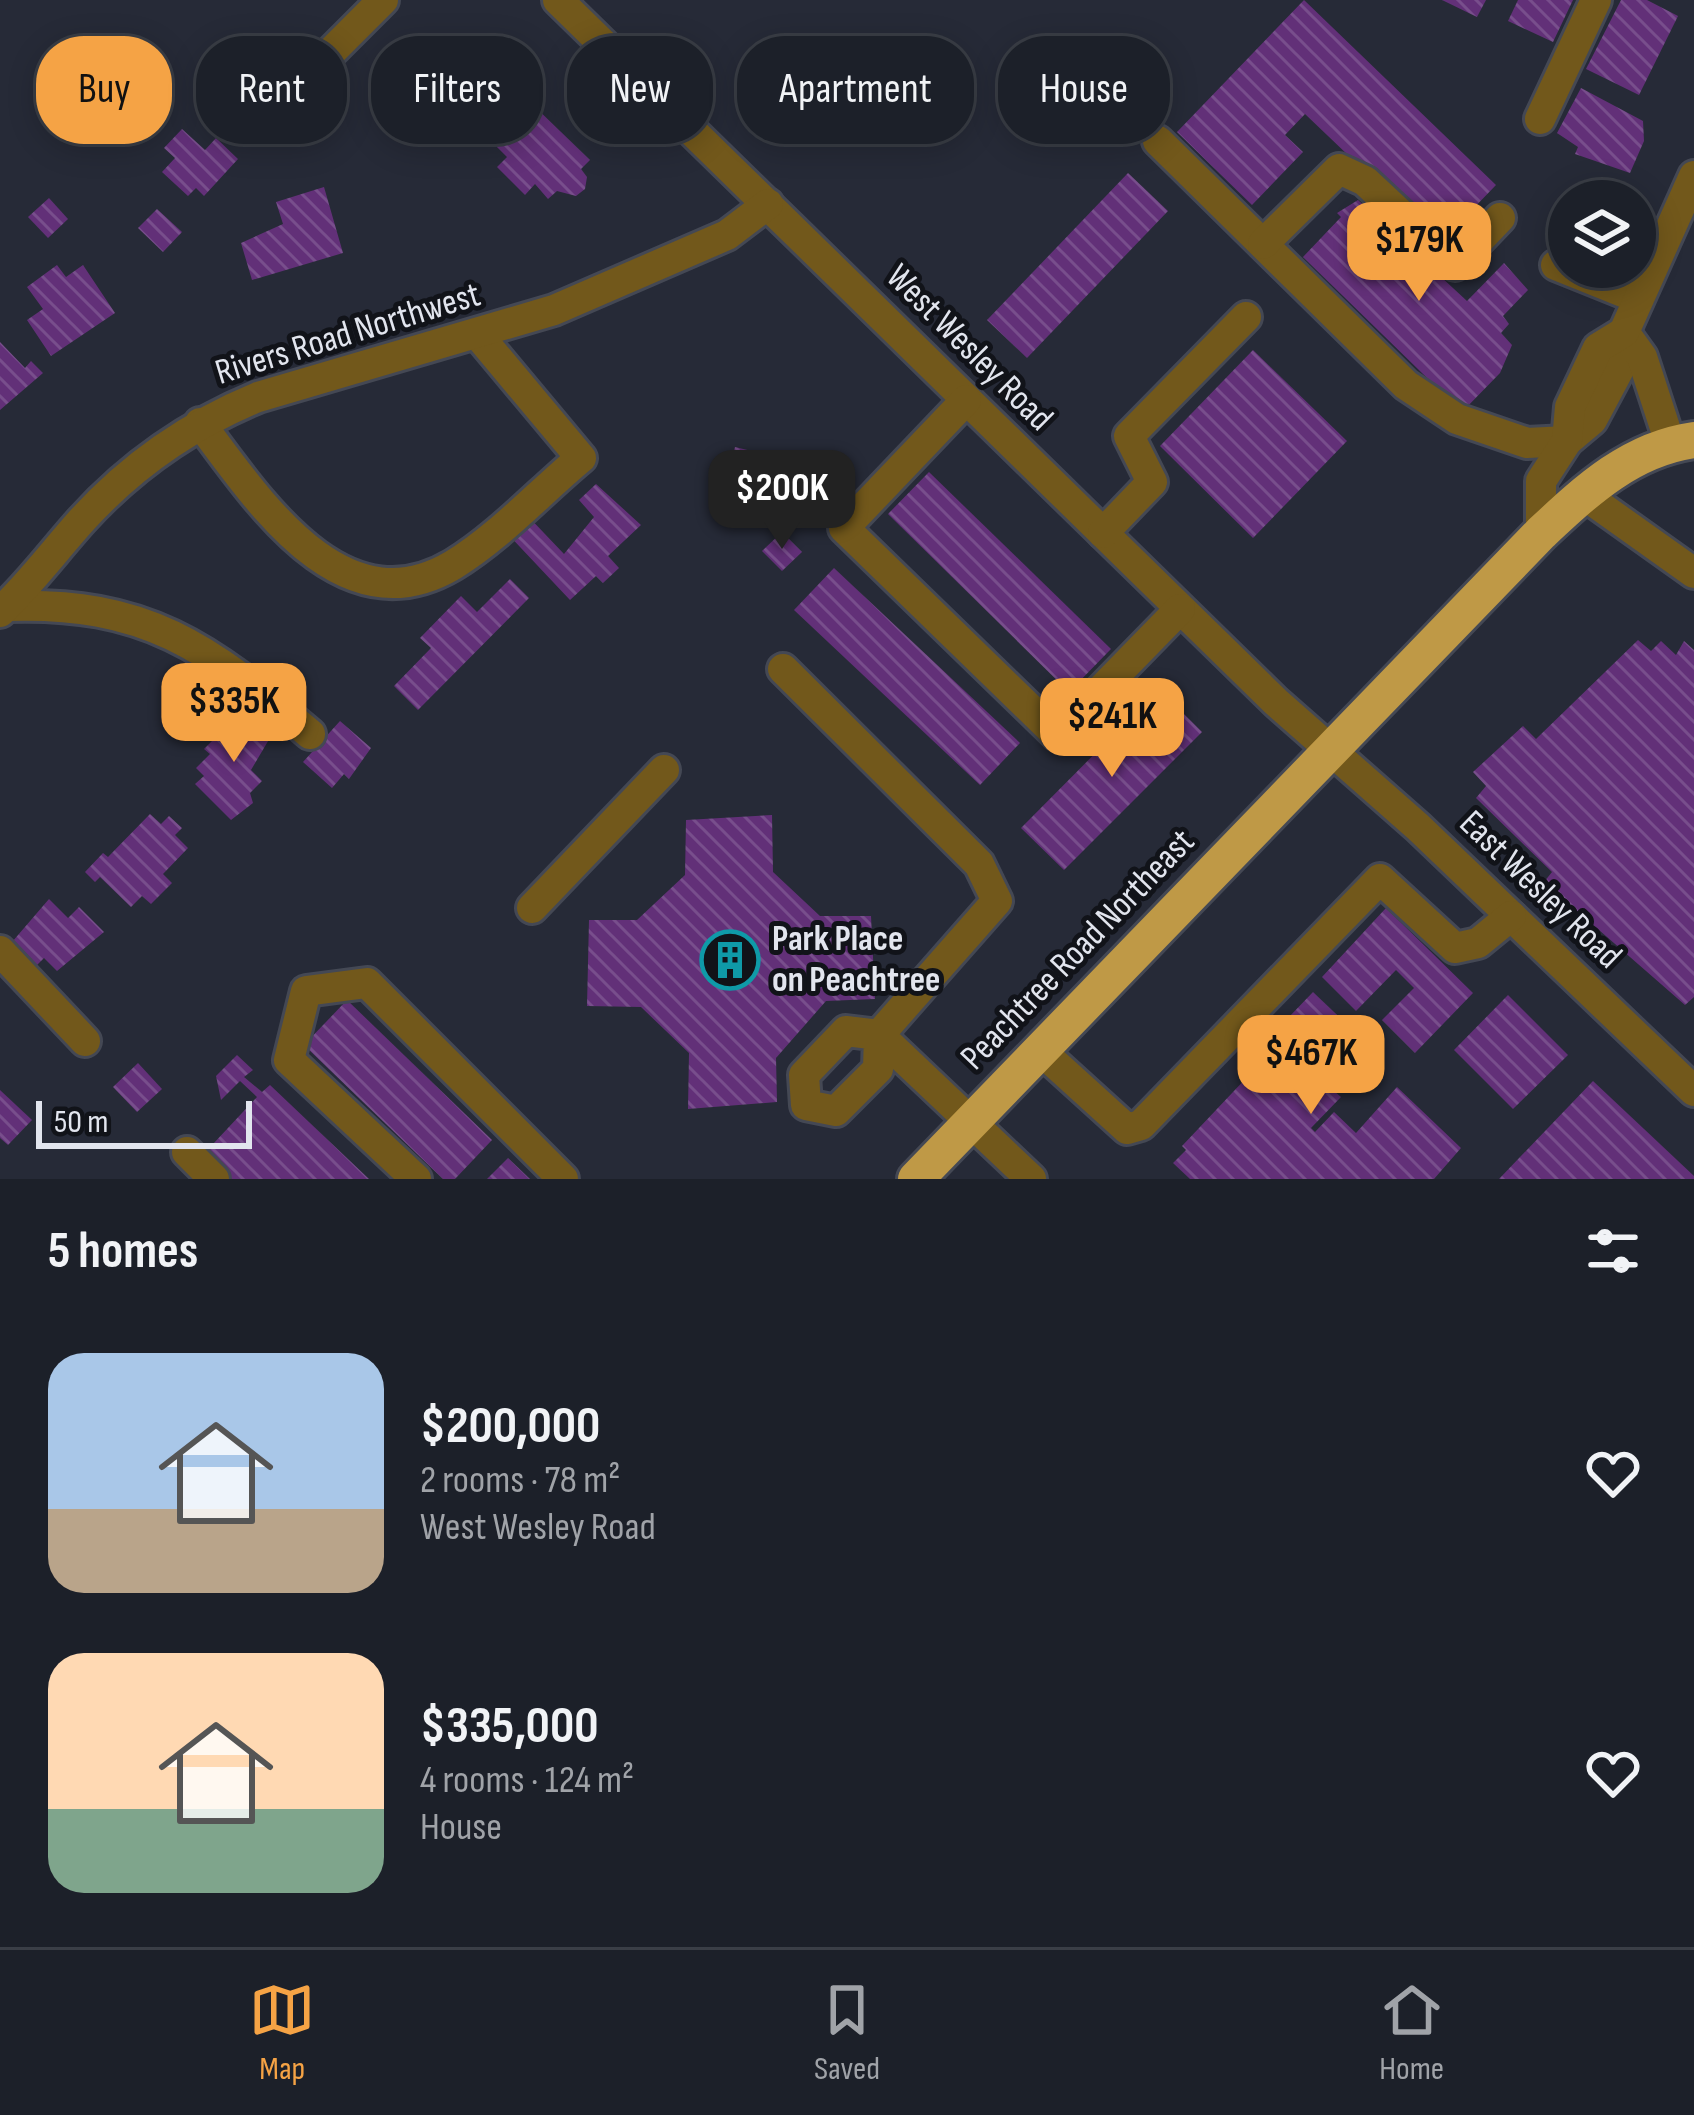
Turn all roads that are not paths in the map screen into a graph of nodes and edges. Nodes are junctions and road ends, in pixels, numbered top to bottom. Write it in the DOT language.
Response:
graph roads {
  1 [pos="382,0"];
  2 [pos="558,0"];
  3 [pos="1596,0"];
  4 [pos="346,36"];
  5 [pos="1540,119"];
  6 [pos="1161,144"];
  7 [pos="1694,176"];
  8 [pos="768,204"];
  9 [pos="1500,218"];
  10 [pos="1263,244"];
  11 [pos="1612,288"];
  12 [pos="1637,298"];
  13 [pos="1246,317"];
  14 [pos="1624,332"];
  15 [pos="479,336"];
  16 [pos="967,400"];
  17 [pos="200,423"];
  18 [pos="1567,441"];
  19 [pos="1682,442"];
  20 [pos="1582,494"];
  21 [pos="1102,533"];
  22 [pos="1541,533"];
  23 [pos="1694,573"];
  24 [pos="3,609"];
  25 [pos="1180,609"];
  26 [pos="783,669"];
  27 [pos="310,734"];
  28 [pos="1329,748"];
  29 [pos="664,770"];
  30 [pos="532,908"];
  31 [pos="1511,916"];
  32 [pos="0,951"];
  33 [pos="85,1041"];
  34 [pos="1040,1050"];
  35 [pos="1694,1091"];
  36 [pos="972,1123"];
  37 [pos="187,1152"];
  38 [pos="214,1179"];
  39 [pos="416,1179"];
  40 [pos="563,1179"];
  41 [pos="916,1179"];
  42 [pos="1031,1179"];
  1 -- 4 [label="street"];
  2 -- 8 [label="street, West Wesley Road"];
  3 -- 5 [label="street"];
  6 -- 10 [label="street"];
  7 -- 12 [label="street"];
  8 -- 15 [label="street, Rivers Road Northwest"];
  8 -- 16 [label="street, West Wesley Road"];
  9 -- 10 [label="street"];
  10 -- 18 [label="street"];
  11 -- 12 [label="street"];
  12 -- 14 [label="street"];
  13 -- 21 [label="street"];
  14 -- 18 [label="street"];
  14 -- 19 [label="street"];
  15 -- 17 [label="street, Rivers Road Northwest"];
  15 -- 17 [label="street"];
  16 -- 21 [label="street, West Wesley Road"];
  16 -- 25 [label="street"];
  17 -- 24 [label="street, Rivers Road Northwest"];
  18 -- 22 [label="street"];
  19 -- 20 [label="highway, Peachtree Road Northeast"];
  20 -- 22 [label="highway, Peachtree Road Northeast"];
  20 -- 23 [label="street"];
  21 -- 25 [label="street, West Wesley Road"];
  22 -- 28 [label="highway, Peachtree Road Northeast"];
  24 -- 27 [label="street"];
  25 -- 28 [label="street, West Wesley Road"];
  26 -- 36 [label="street"];
  28 -- 31 [label="street, East Wesley Road"];
  28 -- 34 [label="highway, Peachtree Road Northeast"];
  29 -- 30 [label="street"];
  31 -- 34 [label="street"];
  31 -- 35 [label="street, East Wesley Road"];
  32 -- 33 [label="street"];
  34 -- 36 [label="highway, Peachtree Road Northeast"];
  36 -- 41 [label="highway, Peachtree Road Northeast"];
  36 -- 42 [label="street"];
  37 -- 38 [label="street"];
  39 -- 40 [label="street"];
}
